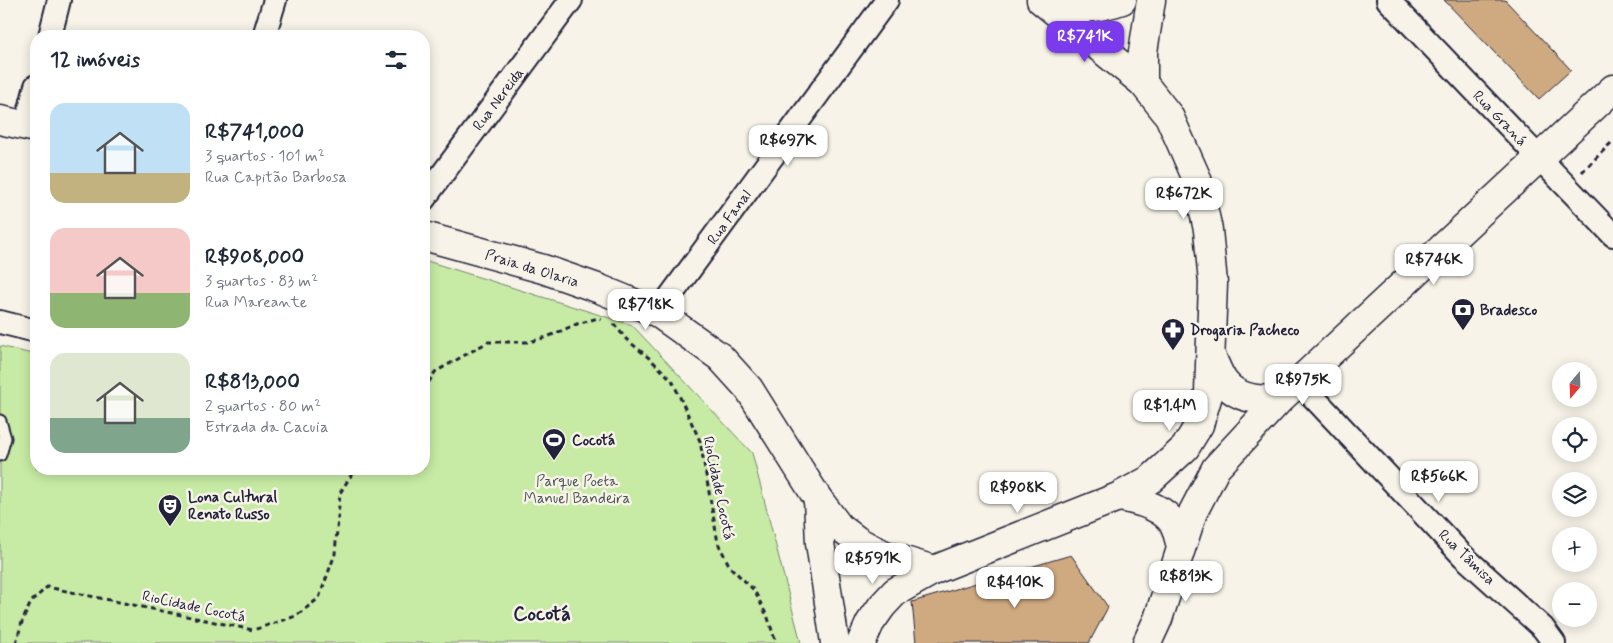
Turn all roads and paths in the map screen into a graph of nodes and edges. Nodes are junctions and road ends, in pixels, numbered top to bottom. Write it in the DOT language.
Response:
graph roads {
  1 [pos="60,0"];
  2 [pos="275,0"];
  3 [pos="571,0"];
  4 [pos="887,0"];
  5 [pos="1122,0"];
  6 [pos="1151,0"];
  7 [pos="1388,0"];
  8 [pos="1048,5"];
  9 [pos="52,30"];
  10 [pos="266,30"];
  11 [pos="1143,83"];
  12 [pos="1613,89"];
  13 [pos="30,102"];
  14 [pos="21,125"];
  15 [pos="1539,158"];
  16 [pos="430,191"];
  17 [pos="1613,235"];
  18 [pos="430,238"];
  19 [pos="658,313"];
  20 [pos="0,322"];
  21 [pos="30,330"];
  22 [pos="1212,358"];
  23 [pos="430,380"];
  24 [pos="1289,390"];
  25 [pos="0,421"];
  26 [pos="0,455"];
  27 [pos="351,475"];
  28 [pos="1118,497"];
  29 [pos="818,499"];
  30 [pos="1181,546"];
  31 [pos="934,570"];
  32 [pos="16,643"];
  33 [pos="776,643"];
  34 [pos="836,643"];
  35 [pos="861,643"];
  36 [pos="1147,643"];
  37 [pos="1554,643"];
  1 -- 9 [label="street"];
  2 -- 10 [label="street"];
  3 -- 16 [label="street, Rua Nereida"];
  4 -- 19 [label="street, Rua Fanal"];
  5 -- 8 [label="main road"];
  6 -- 11 [label="main road"];
  7 -- 15 [label="street, Rua Graná"];
  8 -- 11 [label="main road"];
  11 -- 22 [label="main road"];
  12 -- 15 [label="main road"];
  13 -- 14 [label="street"];
  15 -- 17 [label="street, Rua Graná"];
  15 -- 24 [label="main road"];
  18 -- 19 [label="main road, Praia da Olaria"];
  19 -- 29 [label="main road, Praia da Olaria"];
  20 -- 21 [label="street"];
  22 -- 24 [label="main road"];
  22 -- 28 [label="main road"];
  23 -- 33 [label="path, RioCidade Cocotá"];
  24 -- 30 [label="main road"];
  24 -- 37 [label="street, Rua Tâmisa"];
  25 -- 26 [label="lane"];
  27 -- 32 [label="path, RioCidade Cocotá"];
  28 -- 30 [label="main road"];
  28 -- 31 [label="main road"];
  29 -- 31 [label="main road, Praia da Olaria"];
  29 -- 34 [label="main road, Praia da Olaria"];
  30 -- 36 [label="main road"];
  31 -- 35 [label="main road"];
}
